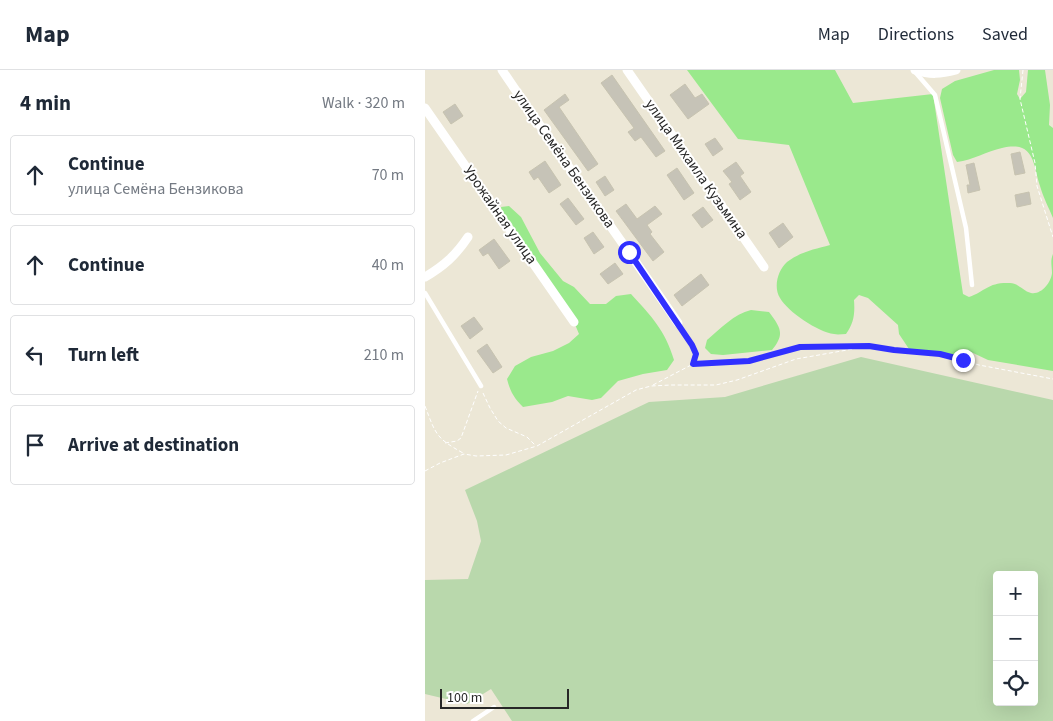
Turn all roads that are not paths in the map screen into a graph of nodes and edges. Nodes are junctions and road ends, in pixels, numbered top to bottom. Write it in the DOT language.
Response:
graph roads {
  1 [pos="502,70"];
  2 [pos="627,70"];
  3 [pos="914,70"];
  4 [pos="956,70"];
  5 [pos="425,108"];
  6 [pos="468,237"];
  7 [pos="764,267"];
  8 [pos="425,277"];
  9 [pos="972,285"];
  10 [pos="425,294"];
  11 [pos="574,322"];
  12 [pos="678,323"];
  13 [pos="481,386"];
  14 [pos="494,707"];
  15 [pos="473,721"];
  1 -- 12 [label="street, улица Семёна Бензикова"];
  2 -- 7 [label="street, улица Михаила Кузьмина"];
  3 -- 4 [label="street"];
  3 -- 9 [label="lane"];
  5 -- 11 [label="street, Урожайная улица"];
  6 -- 8 [label="street"];
  10 -- 13 [label="lane"];
  14 -- 15 [label="lane"];
}
